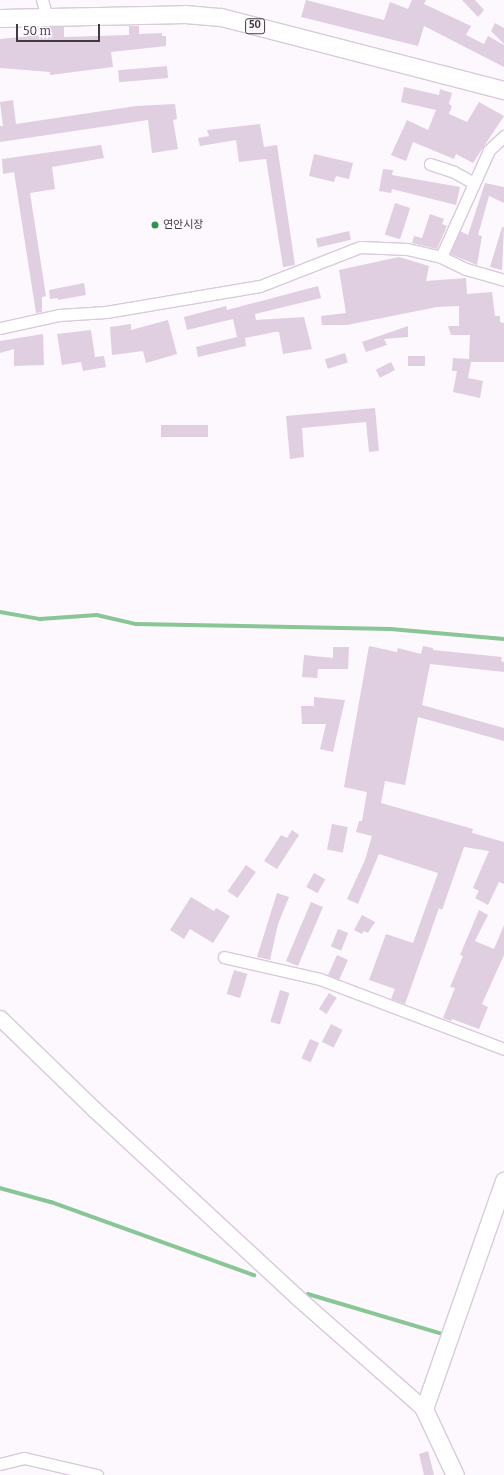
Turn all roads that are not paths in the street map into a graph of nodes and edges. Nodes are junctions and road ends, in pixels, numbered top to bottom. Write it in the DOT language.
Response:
graph roads {
  1 [pos="45,8"];
  2 [pos="0,18"];
  3 [pos="504,90"];
  4 [pos="504,136"];
  5 [pos="430,164"];
  6 [pos="474,183"];
  7 [pos="441,257"];
  8 [pos="504,280"];
  9 [pos="0,328"];
  10 [pos="224,957"];
  11 [pos="0,1018"];
  12 [pos="504,1049"];
  13 [pos="504,1181"];
  14 [pos="424,1409"];
  15 [pos="0,1464"];
  16 [pos="97,1475"];
  17 [pos="455,1475"];
  1 -- 2 [label="main road, 50"];
  1 -- 3 [label="main road, 50"];
  4 -- 6 [label="street"];
  5 -- 6 [label="street"];
  6 -- 7 [label="street"];
  7 -- 8 [label="street"];
  7 -- 9 [label="street"];
  10 -- 12 [label="street"];
  11 -- 14 [label="main road"];
  13 -- 14 [label="main road"];
  14 -- 17 [label="main road"];
  15 -- 16 [label="street"];
}
